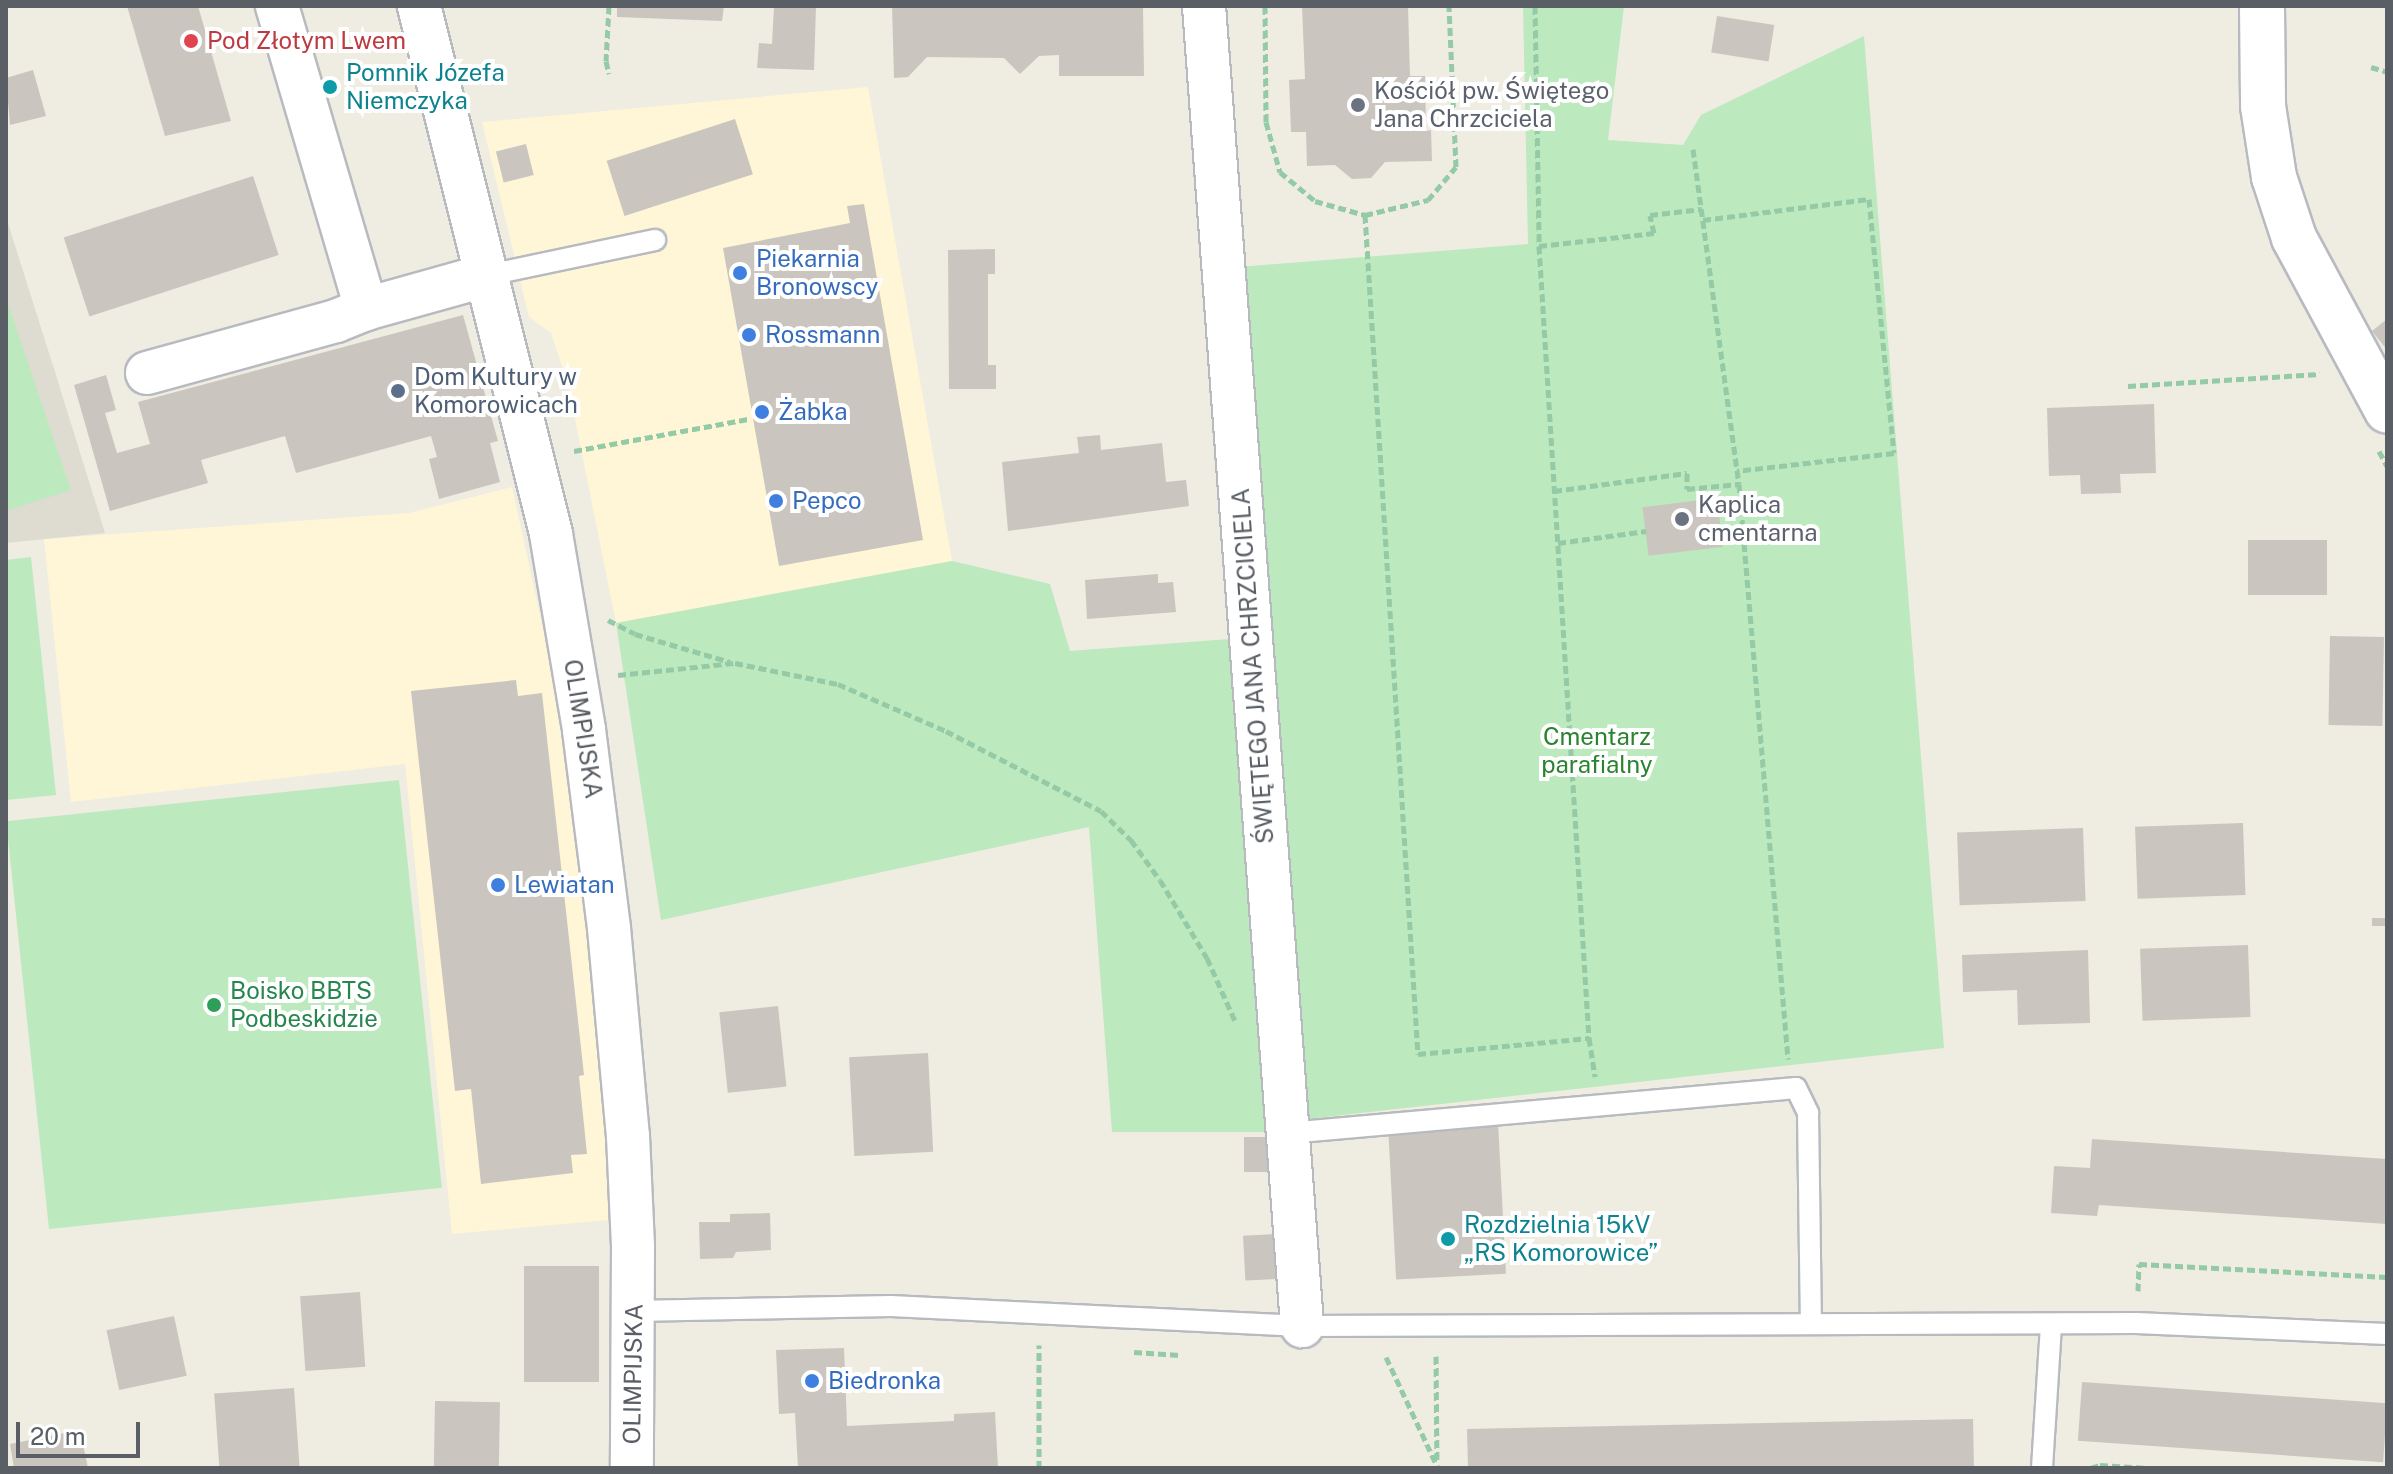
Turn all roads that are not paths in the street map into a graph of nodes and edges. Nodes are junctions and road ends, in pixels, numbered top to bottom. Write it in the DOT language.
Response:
graph roads {
  1 [pos="277,6"];
  2 [pos="419,6"];
  3 [pos="1204,6"];
  4 [pos="2262,6"];
  5 [pos="655,240"];
  6 [pos="484,276"];
  7 [pos="366,309"];
  8 [pos="147,373"];
  9 [pos="2387,411"];
  10 [pos="1288,1133"];
  11 [pos="634,1311"];
  12 [pos="1811,1324"];
  13 [pos="2051,1324"];
  14 [pos="1302,1326"];
  15 [pos="2387,1334"];
  16 [pos="632,1468"];
  17 [pos="2042,1468"];
  1 -- 7 [label="street"];
  2 -- 6 [label="street, OLIMPIJSKA"];
  3 -- 10 [label="street, ŚWIĘTEGO JANA CHRZCICIELA"];
  4 -- 9 [label="street"];
  5 -- 6 [label="lane"];
  6 -- 7 [label="street"];
  6 -- 11 [label="street, OLIMPIJSKA"];
  7 -- 8 [label="street"];
  10 -- 12 [label="lane"];
  10 -- 14 [label="street, ŚWIĘTEGO JANA CHRZCICIELA"];
  11 -- 14 [label="lane"];
  11 -- 16 [label="street, OLIMPIJSKA"];
  12 -- 13 [label="lane"];
  12 -- 14 [label="lane"];
  13 -- 15 [label="lane"];
  13 -- 17 [label="lane"];
}
